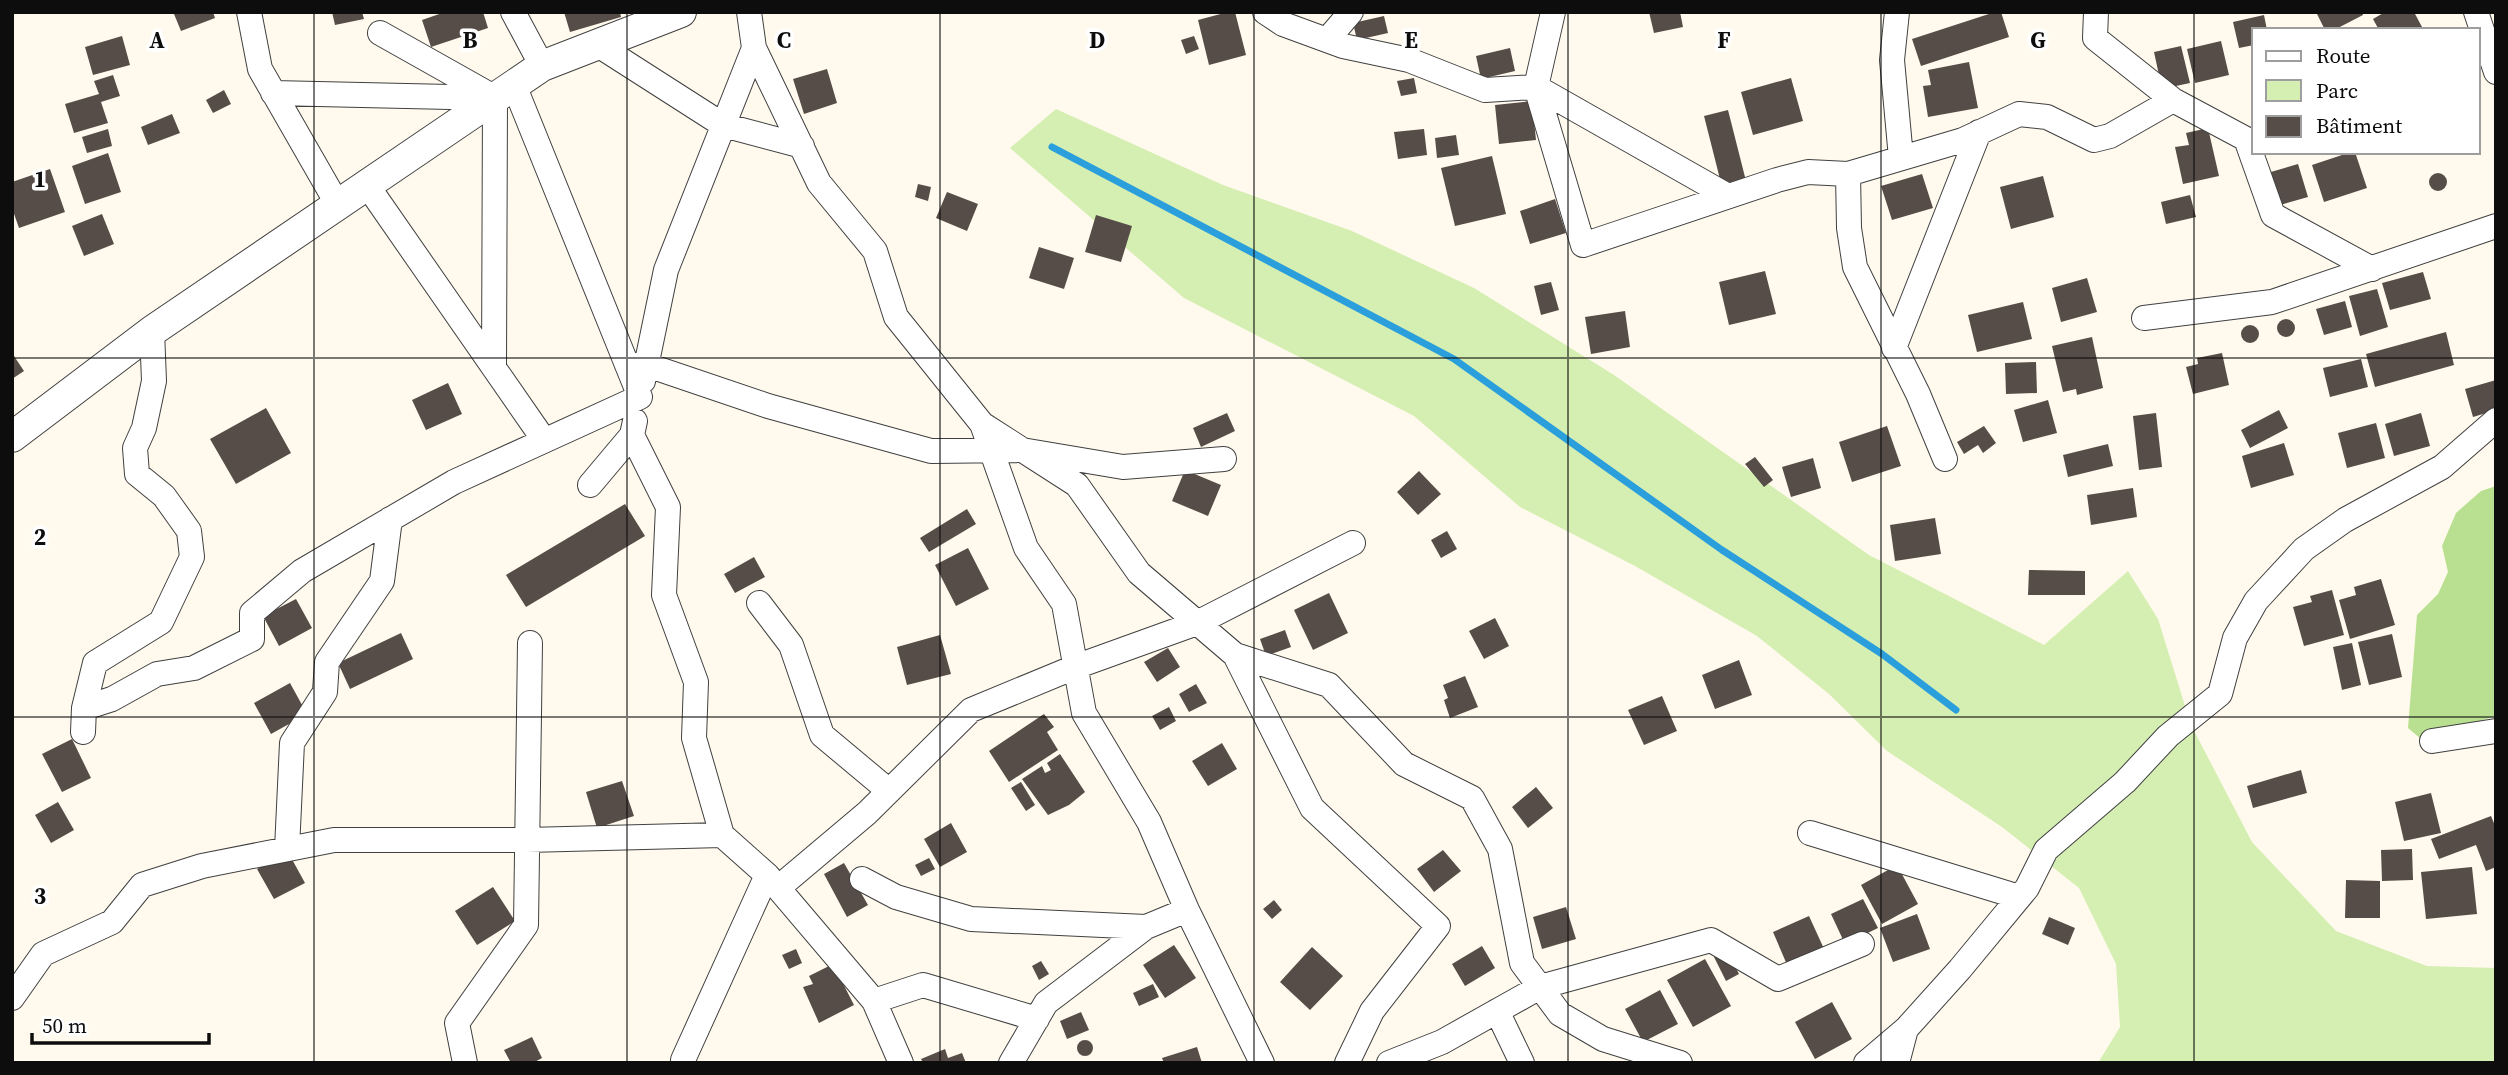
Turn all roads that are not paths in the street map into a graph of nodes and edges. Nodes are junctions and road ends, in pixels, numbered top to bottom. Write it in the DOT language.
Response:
graph roads {
  1 [pos="249,12"];
  2 [pos="513,12"];
  3 [pos="681,12"];
  4 [pos="750,12"];
  5 [pos="1265,12"];
  6 [pos="1351,12"];
  7 [pos="1553,12"];
  8 [pos="1897,12"];
  9 [pos="2096,12"];
  10 [pos="2476,12"];
  11 [pos="380,33"];
  12 [pos="1327,40"];
  13 [pos="598,45"];
  14 [pos="754,48"];
  15 [pos="542,66"];
  16 [pos="2496,72"];
  17 [pos="1536,88"];
  18 [pos="505,92"];
  19 [pos="273,93"];
  20 [pos="2173,100"];
  21 [pos="723,125"];
  22 [pos="1979,132"];
  23 [pos="802,146"];
  24 [pos="1900,158"];
  25 [pos="1849,174"];
  26 [pos="367,185"];
  27 [pos="1728,196"];
  28 [pos="338,205"];
  29 [pos="2496,226"];
  30 [pos="2372,269"];
  31 [pos="2144,318"];
  32 [pos="152,331"];
  33 [pos="1894,348"];
  34 [pos="637,365"];
  35 [pos="494,368"];
  36 [pos="640,397"];
  37 [pos="2496,420"];
  38 [pos="982,424"];
  39 [pos="632,436"];
  40 [pos="12,437"];
  41 [pos="544,440"];
  42 [pos="1022,450"];
  43 [pos="991,451"];
  44 [pos="1224,459"];
  45 [pos="1945,460"];
  46 [pos="590,485"];
  47 [pos="390,519"];
  48 [pos="1353,542"];
  49 [pos="760,603"];
  50 [pos="1197,623"];
  51 [pos="530,643"];
  52 [pos="1236,655"];
  53 [pos="1075,667"];
  54 [pos="2496,731"];
  55 [pos="2432,741"];
  56 [pos="888,791"];
  57 [pos="1810,833"];
  58 [pos="722,835"];
  59 [pos="527,840"];
  60 [pos="287,849"];
  61 [pos="862,879"];
  62 [pos="772,881"];
  63 [pos="2019,897"];
  64 [pos="1187,910"];
  65 [pos="1146,927"];
  66 [pos="1862,944"];
  67 [pos="1540,988"];
  68 [pos="12,999"];
  69 [pos="874,1001"];
  70 [pos="1497,1012"];
  71 [pos="1037,1019"];
  72 [pos="1906,1029"];
  73 [pos="683,1060"];
  74 [pos="1670,1060"];
  75 [pos="1261,1062"];
  76 [pos="465,1063"];
  77 [pos="901,1063"];
  78 [pos="1011,1063"];
  79 [pos="1347,1063"];
  80 [pos="1389,1063"];
  81 [pos="1522,1063"];
  82 [pos="1867,1063"];
  83 [pos="1897,1063"];
  1 -- 19 [label="street"];
  2 -- 15 [label="street"];
  3 -- 13 [label="street"];
  4 -- 14 [label="street"];
  5 -- 12 [label="street"];
  6 -- 12 [label="street"];
  7 -- 17 [label="street"];
  8 -- 24 [label="street"];
  9 -- 20 [label="street"];
  10 -- 16 [label="street"];
  11 -- 18 [label="street"];
  12 -- 17 [label="street"];
  13 -- 15 [label="street"];
  13 -- 21 [label="street"];
  14 -- 21 [label="street"];
  14 -- 23 [label="street"];
  15 -- 18 [label="street"];
  17 -- 27 [label="street"];
  17 -- 27 [label="street"];
  18 -- 19 [label="street"];
  18 -- 26 [label="street"];
  18 -- 34 [label="street"];
  18 -- 35 [label="street"];
  19 -- 28 [label="street"];
  20 -- 22 [label="street"];
  20 -- 30 [label="street"];
  21 -- 23 [label="street"];
  21 -- 34 [label="street"];
  22 -- 24 [label="street"];
  22 -- 33 [label="street"];
  23 -- 38 [label="street"];
  24 -- 25 [label="street"];
  25 -- 27 [label="street"];
  25 -- 33 [label="street"];
  26 -- 28 [label="street"];
  26 -- 35 [label="street"];
  28 -- 32 [label="street"];
  29 -- 30 [label="street"];
  30 -- 31 [label="street"];
  32 -- 40 [label="street"];
  32 -- 47 [label="street"];
  33 -- 45 [label="street"];
  34 -- 36 [label="street"];
  34 -- 43 [label="street"];
  35 -- 41 [label="street"];
  36 -- 39 [label="street"];
  36 -- 41 [label="street"];
  37 -- 63 [label="street"];
  38 -- 42 [label="street"];
  38 -- 43 [label="street"];
  39 -- 46 [label="street"];
  39 -- 58 [label="street"];
  41 -- 47 [label="street"];
  42 -- 43 [label="street"];
  42 -- 44 [label="street"];
  42 -- 50 [label="street"];
  43 -- 53 [label="street"];
  47 -- 60 [label="street"];
  48 -- 50 [label="street"];
  49 -- 56 [label="street"];
  50 -- 52 [label="street"];
  50 -- 53 [label="street"];
  51 -- 59 [label="street"];
  52 -- 67 [label="street"];
  52 -- 79 [label="street"];
  53 -- 56 [label="street"];
  53 -- 64 [label="street"];
  54 -- 55 [label="street"];
  56 -- 62 [label="street"];
  57 -- 63 [label="street"];
  58 -- 59 [label="street"];
  58 -- 62 [label="street"];
  59 -- 60 [label="street"];
  59 -- 76 [label="street"];
  60 -- 68 [label="street"];
  61 -- 65 [label="street"];
  62 -- 69 [label="street"];
  62 -- 73 [label="street"];
  63 -- 72 [label="street"];
  64 -- 65 [label="street"];
  64 -- 75 [label="street"];
  65 -- 71 [label="street"];
  66 -- 67 [label="street"];
  67 -- 70 [label="street"];
  67 -- 74 [label="street"];
  69 -- 71 [label="street"];
  69 -- 77 [label="street"];
  70 -- 80 [label="street"];
  70 -- 81 [label="street"];
  71 -- 78 [label="street"];
  72 -- 82 [label="street"];
  72 -- 83 [label="street"];
}
